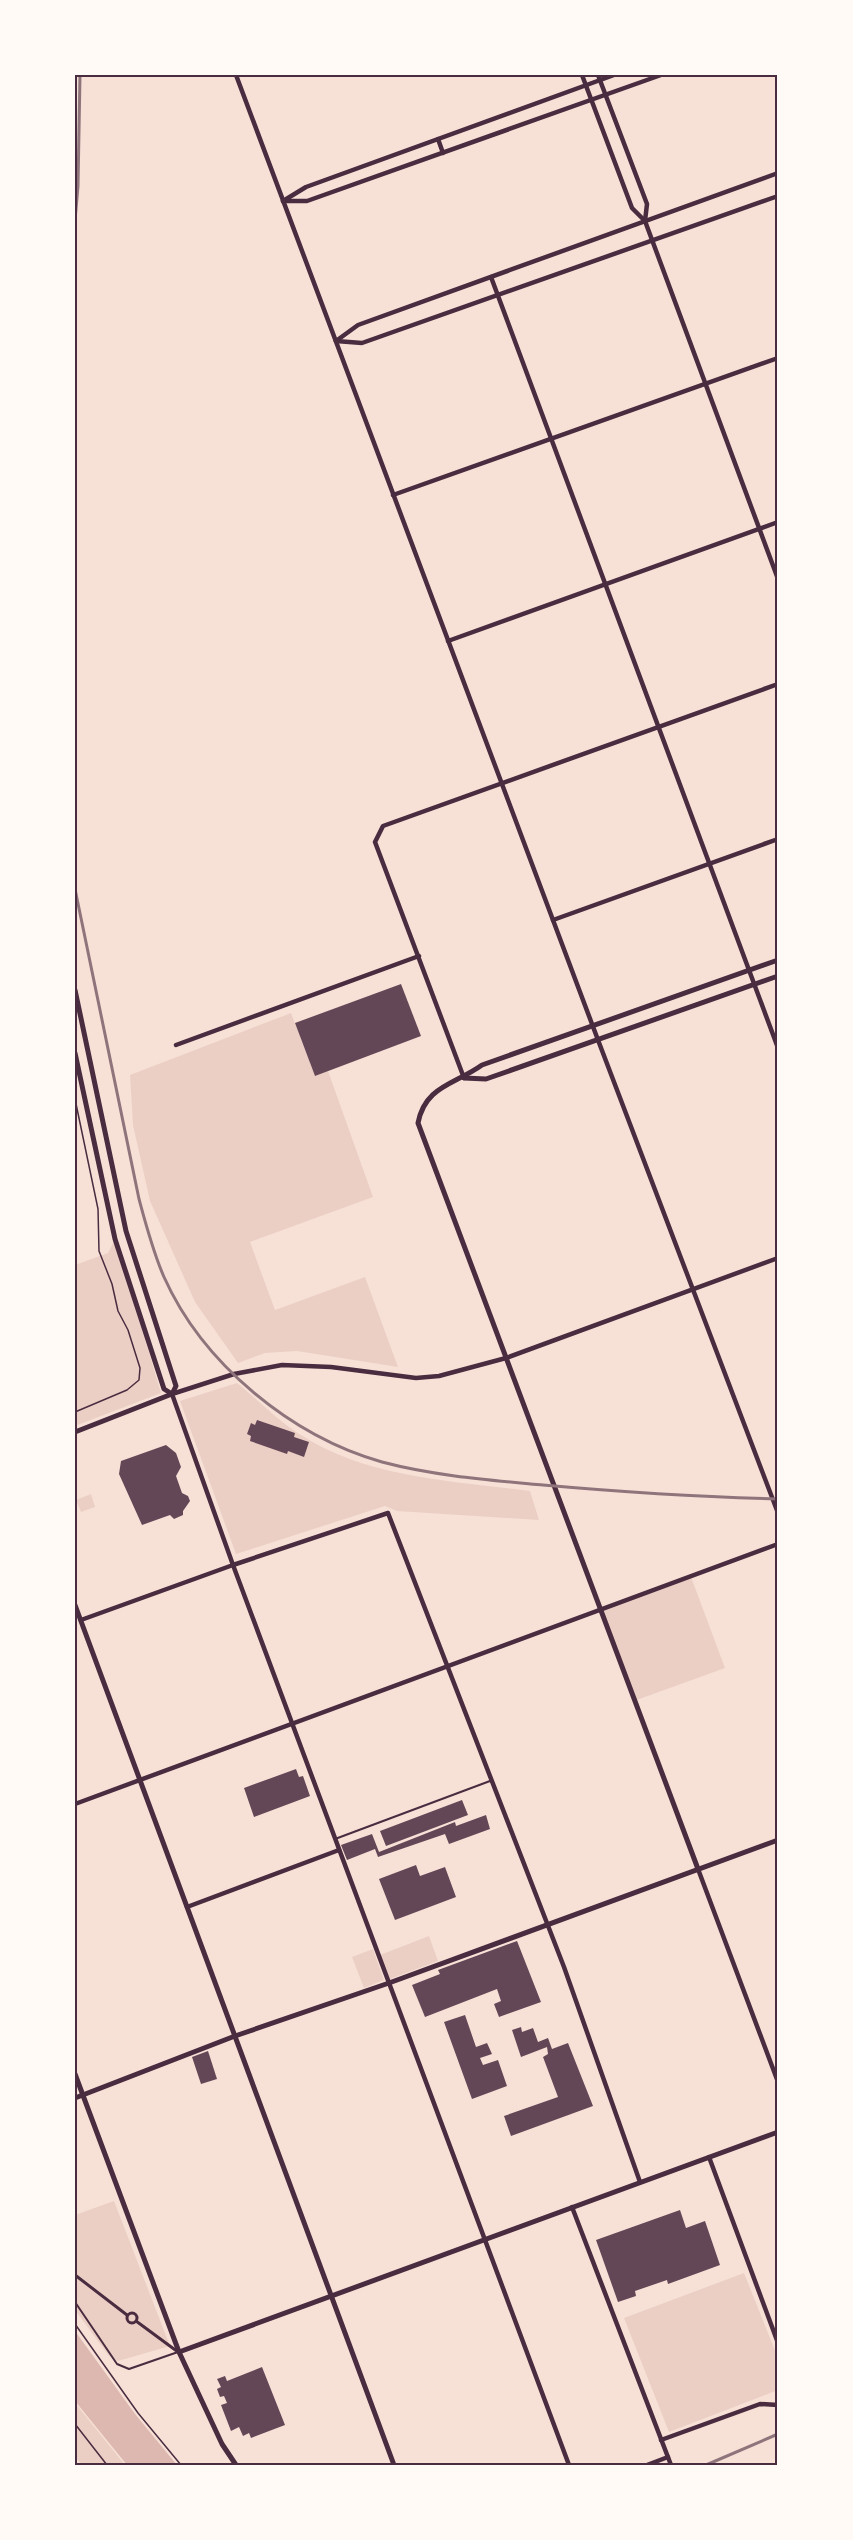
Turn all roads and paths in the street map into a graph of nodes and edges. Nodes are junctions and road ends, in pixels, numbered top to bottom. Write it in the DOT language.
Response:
graph roads {
  1 [pos="236,75"];
  2 [pos="582,75"];
  3 [pos="614,75"];
  4 [pos="661,75"];
  5 [pos="599,78"];
  6 [pos="585,85"];
  7 [pos="606,94"];
  8 [pos="592,99"];
  9 [pos="438,139"];
  10 [pos="443,153"];
  11 [pos="778,173"];
  12 [pos="778,196"];
  13 [pos="283,201"];
  14 [pos="645,221"];
  15 [pos="652,240"];
  16 [pos="491,277"];
  17 [pos="498,296"];
  18 [pos="336,341"];
  19 [pos="778,358"];
  20 [pos="705,384"];
  21 [pos="552,439"];
  22 [pos="393,495"];
  23 [pos="778,522"];
  24 [pos="759,529"];
  25 [pos="778,579"];
  26 [pos="606,585"];
  27 [pos="448,641"];
  28 [pos="778,684"];
  29 [pos="659,727"];
  30 [pos="501,783"];
  31 [pos="778,839"];
  32 [pos="710,864"];
  33 [pos="553,920"];
  34 [pos="419,956"];
  35 [pos="778,960"];
  36 [pos="749,970"];
  37 [pos="778,976"];
  38 [pos="755,985"];
  39 [pos="75,990"];
  40 [pos="592,1026"];
  41 [pos="598,1040"];
  42 [pos="176,1045"];
  43 [pos="778,1048"];
  44 [pos="75,1053"];
  45 [pos="464,1078"];
  46 [pos="75,1099"];
  47 [pos="778,1258"];
  48 [pos="692,1290"];
  49 [pos="506,1358"];
  50 [pos="172,1394"];
  51 [pos="75,1412"];
  52 [pos="75,1432"];
  53 [pos="778,1513"];
  54 [pos="778,1544"];
  55 [pos="233,1565"];
  56 [pos="75,1605"];
  57 [pos="599,1610"];
  58 [pos="81,1620"];
  59 [pos="447,1667"];
  60 [pos="292,1724"];
  61 [pos="140,1780"];
  62 [pos="491,1781"];
  63 [pos="75,1804"];
  64 [pos="335,1839"];
  65 [pos="778,1840"];
  66 [pos="339,1850"];
  67 [pos="698,1869"];
  68 [pos="187,1906"];
  69 [pos="547,1923"];
  70 [pos="389,1983"];
  71 [pos="235,2036"];
  72 [pos="75,2074"];
  73 [pos="778,2082"];
  74 [pos="82,2094"];
  75 [pos="75,2098"];
  76 [pos="778,2132"];
  77 [pos="709,2157"];
  78 [pos="640,2182"];
  79 [pos="572,2207"];
  80 [pos="485,2239"];
  81 [pos="75,2275"];
  82 [pos="331,2296"];
  83 [pos="75,2302"];
  84 [pos="128,2315"];
  85 [pos="136,2321"];
  86 [pos="75,2324"];
  87 [pos="778,2343"];
  88 [pos="179,2352"];
  89 [pos="778,2405"];
  90 [pos="75,2424"];
  91 [pos="661,2440"];
  92 [pos="668,2457"];
  93 [pos="107,2465"];
  94 [pos="181,2465"];
  95 [pos="236,2465"];
  96 [pos="394,2465"];
  97 [pos="569,2465"];
  98 [pos="646,2465"];
  99 [pos="671,2465"];
  1 -- 13 [label="street"];
  2 -- 6 [label="street"];
  3 -- 5 [label="street"];
  4 -- 7 [label="street"];
  5 -- 6 [label="street"];
  5 -- 7 [label="street"];
  6 -- 8 [label="street"];
  6 -- 9 [label="street"];
  7 -- 8 [label="street"];
  7 -- 14 [label="street"];
  8 -- 10 [label="street"];
  8 -- 14 [label="street"];
  9 -- 10 [label="street"];
  9 -- 13 [label="street"];
  10 -- 13 [label="street"];
  11 -- 14 [label="street"];
  12 -- 15 [label="street"];
  13 -- 18 [label="street"];
  14 -- 15 [label="street"];
  14 -- 16 [label="street"];
  15 -- 17 [label="street"];
  15 -- 20 [label="street"];
  16 -- 17 [label="street"];
  16 -- 18 [label="street"];
  17 -- 18 [label="street"];
  17 -- 21 [label="street"];
  18 -- 22 [label="street"];
  19 -- 20 [label="street"];
  20 -- 21 [label="street"];
  20 -- 24 [label="street"];
  21 -- 22 [label="street"];
  21 -- 26 [label="street"];
  22 -- 27 [label="street"];
  23 -- 24 [label="street"];
  24 -- 25 [label="street"];
  24 -- 26 [label="street"];
  26 -- 27 [label="street"];
  26 -- 29 [label="street"];
  27 -- 30 [label="street"];
  28 -- 29 [label="street"];
  29 -- 30 [label="street"];
  29 -- 32 [label="street"];
  30 -- 33 [label="street"];
  30 -- 34 [label="street"];
  31 -- 32 [label="street"];
  32 -- 33 [label="street"];
  32 -- 36 [label="street"];
  33 -- 40 [label="street"];
  34 -- 42 [label="street"];
  34 -- 45 [label="street"];
  35 -- 36 [label="street"];
  36 -- 38 [label="street"];
  36 -- 40 [label="street"];
  37 -- 38 [label="street"];
  38 -- 41 [label="street"];
  38 -- 43 [label="street"];
  39 -- 50 [label="street"];
  40 -- 41 [label="street"];
  40 -- 45 [label="street"];
  41 -- 45 [label="street"];
  41 -- 48 [label="street"];
  44 -- 50 [label="street"];
  45 -- 49 [label="street"];
  46 -- 51 [label="path"];
  47 -- 48 [label="street"];
  48 -- 49 [label="street"];
  48 -- 53 [label="street"];
  49 -- 50 [label="street"];
  49 -- 57 [label="street"];
  50 -- 52 [label="street"];
  50 -- 55 [label="street"];
  54 -- 57 [label="street"];
  55 -- 58 [label="street"];
  55 -- 59 [label="street"];
  55 -- 60 [label="street"];
  56 -- 58 [label="street"];
  57 -- 59 [label="street"];
  57 -- 67 [label="street"];
  58 -- 61 [label="street"];
  59 -- 60 [label="street"];
  59 -- 62 [label="street"];
  60 -- 61 [label="street"];
  60 -- 64 [label="street"];
  61 -- 63 [label="street"];
  61 -- 68 [label="street"];
  62 -- 64 [label="lane"];
  62 -- 69 [label="street"];
  64 -- 66 [label="street"];
  65 -- 67 [label="street"];
  66 -- 68 [label="street"];
  66 -- 70 [label="street"];
  67 -- 69 [label="street"];
  67 -- 73 [label="street"];
  68 -- 71 [label="street"];
  69 -- 70 [label="street"];
  69 -- 78 [label="street"];
  70 -- 71 [label="street"];
  70 -- 80 [label="street"];
  71 -- 74 [label="street"];
  71 -- 82 [label="street"];
  72 -- 74 [label="street"];
  74 -- 75 [label="street"];
  74 -- 88 [label="street"];
  76 -- 77 [label="street"];
  77 -- 78 [label="street"];
  77 -- 87 [label="street"];
  78 -- 79 [label="street"];
  79 -- 80 [label="street"];
  79 -- 91 [label="street"];
  80 -- 82 [label="street"];
  80 -- 97 [label="street"];
  81 -- 84 [label="street"];
  82 -- 88 [label="street"];
  82 -- 96 [label="street"];
  83 -- 88 [label="lane"];
  84 -- 85 [label="street"];
  84 -- 85 [label="street"];
  85 -- 88 [label="street"];
  86 -- 94 [label="path"];
  88 -- 95 [label="street"];
  89 -- 91 [label="street"];
  90 -- 93 [label="path"];
  91 -- 92 [label="street"];
  92 -- 98 [label="street"];
  92 -- 99 [label="street"];
}
